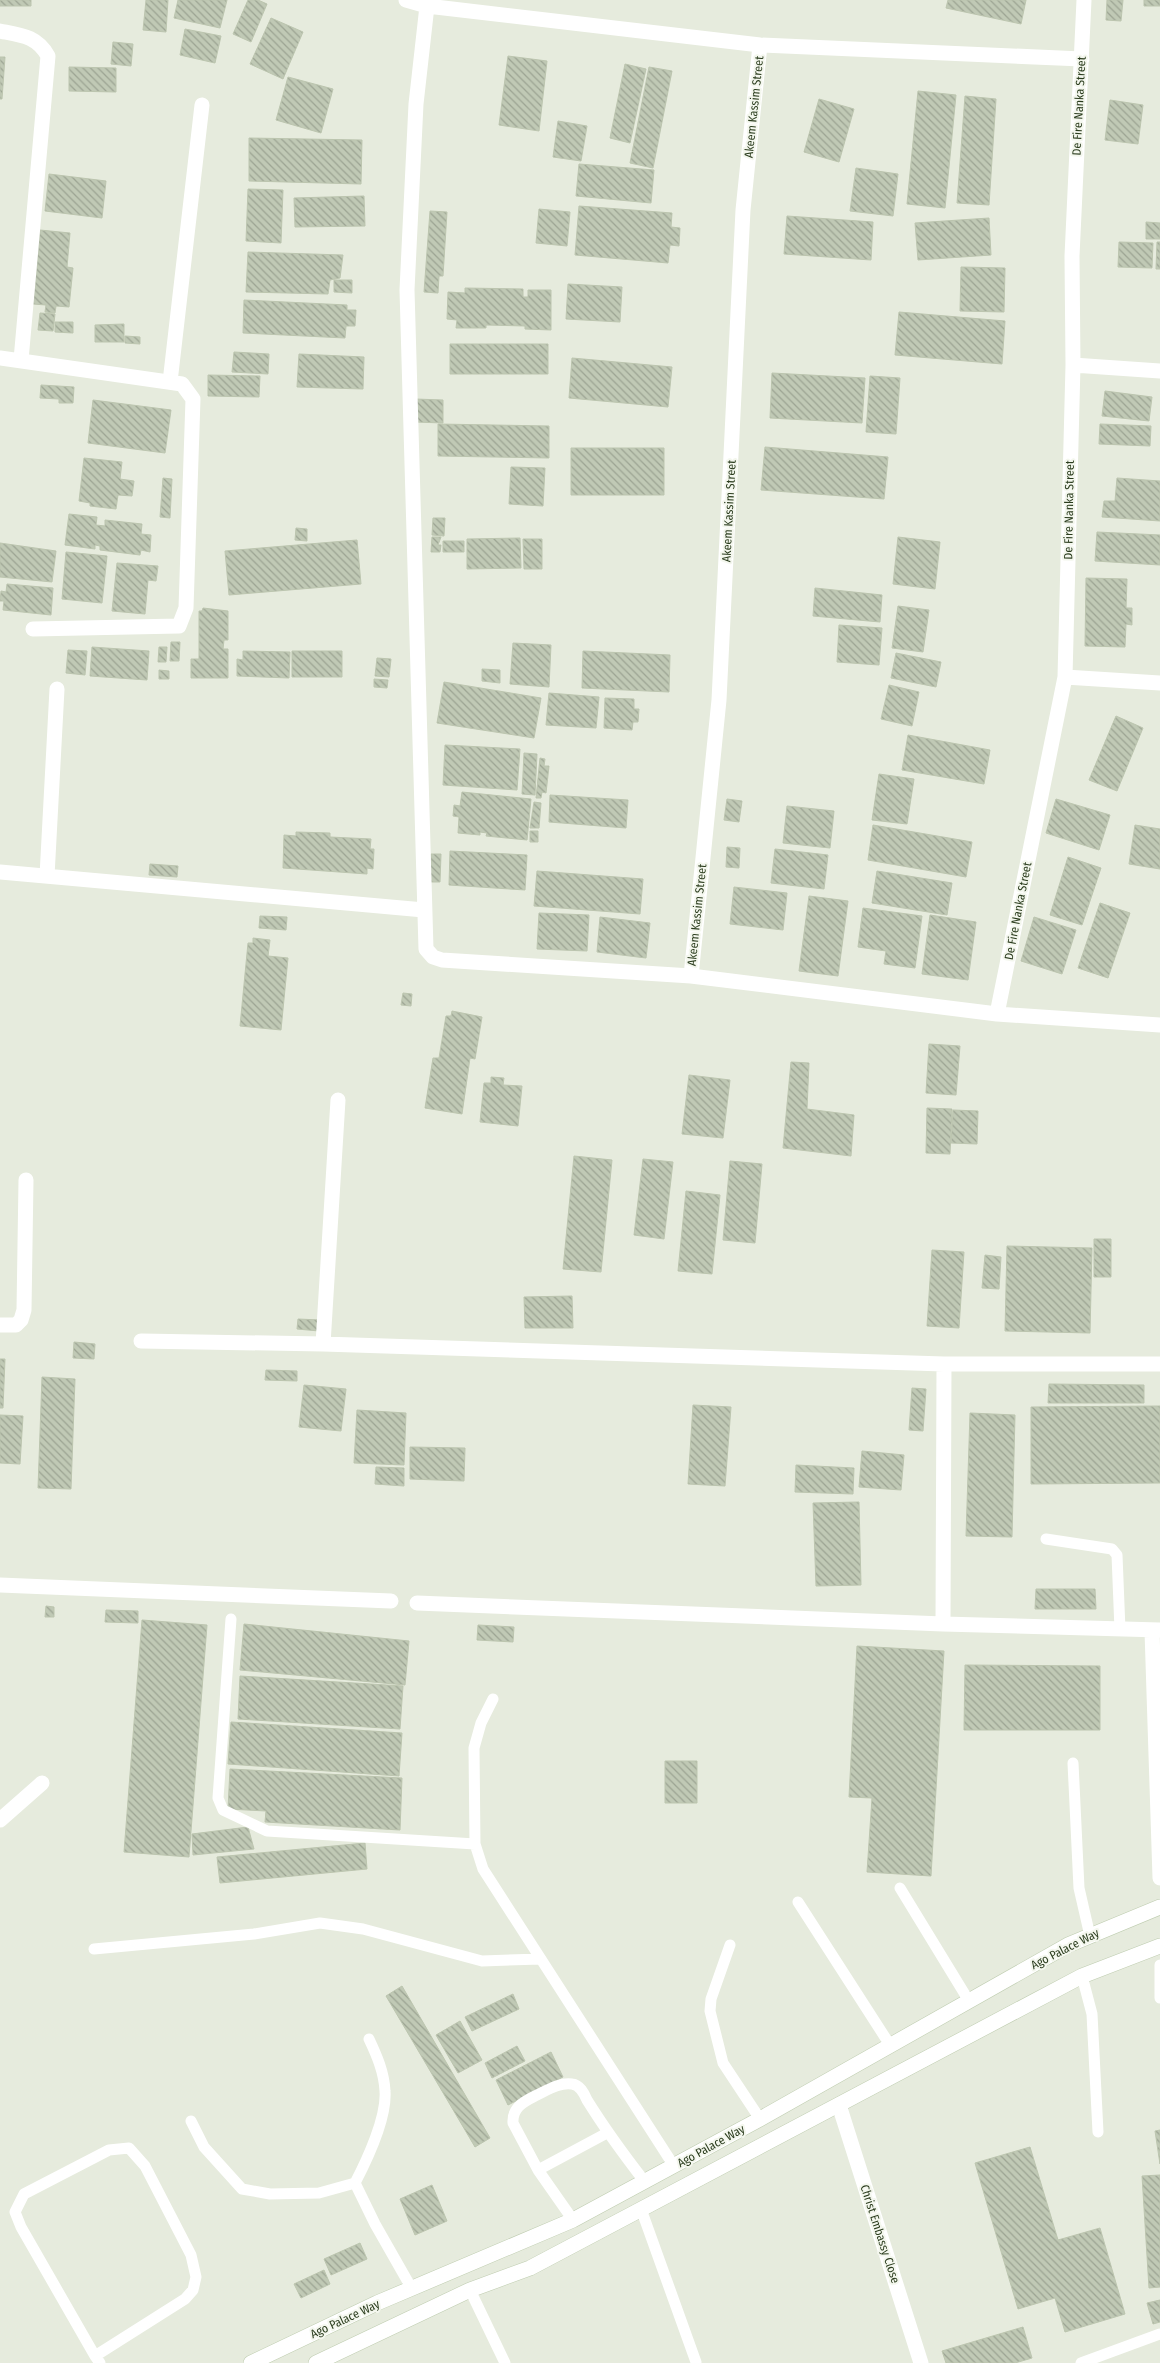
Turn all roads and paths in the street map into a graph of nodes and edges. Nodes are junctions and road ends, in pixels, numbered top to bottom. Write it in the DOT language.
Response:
graph roads {
  1 [pos="406,0"];
  2 [pos="1084,0"];
  3 [pos="428,6"];
  4 [pos="0,31"];
  5 [pos="760,45"];
  6 [pos="1082,59"];
  7 [pos="202,105"];
  8 [pos="0,358"];
  9 [pos="21,360"];
  10 [pos="1073,365"];
  11 [pos="1160,370"];
  12 [pos="170,382"];
  13 [pos="34,629"];
  14 [pos="1065,677"];
  15 [pos="1160,683"];
  16 [pos="57,689"];
  17 [pos="0,872"];
  18 [pos="47,876"];
  19 [pos="424,910"];
  20 [pos="691,976"];
  21 [pos="997,1014"];
  22 [pos="1160,1025"];
  23 [pos="338,1100"];
  24 [pos="26,1180"];
  25 [pos="0,1325"];
  26 [pos="141,1341"];
  27 [pos="323,1344"];
  28 [pos="944,1364"];
  29 [pos="1160,1364"];
  30 [pos="1046,1539"];
  31 [pos="0,1585"];
  32 [pos="392,1601"];
  33 [pos="417,1603"];
  34 [pos="231,1618"];
  35 [pos="943,1624"];
  36 [pos="1120,1630"];
  37 [pos="1156,1630"];
  38 [pos="493,1699"];
  39 [pos="1073,1763"];
  40 [pos="42,1783"];
  41 [pos="0,1820"];
  42 [pos="474,1844"];
  43 [pos="1160,1878"];
  44 [pos="900,1888"];
  45 [pos="798,1902"];
  46 [pos="1160,1907"];
  47 [pos="1090,1936"];
  48 [pos="730,1945"];
  49 [pos="1160,1946"];
  50 [pos="94,1949"];
  51 [pos="541,1959"];
  52 [pos="1160,1965"];
  53 [pos="1082,1976"];
  54 [pos="1160,1998"];
  55 [pos="969,2001"];
  56 [pos="370,2039"];
  57 [pos="890,2045"];
  58 [pos="839,2105"];
  59 [pos="760,2119"];
  60 [pos="191,2121"];
  61 [pos="1098,2132"];
  62 [pos="607,2133"];
  63 [pos="674,2166"];
  64 [pos="538,2170"];
  65 [pos="646,2182"];
  66 [pos="355,2183"];
  67 [pos="641,2209"];
  68 [pos="573,2220"];
  69 [pos="412,2289"];
  70 [pos="470,2290"];
  71 [pos="1160,2334"];
  72 [pos="97,2359"];
  73 [pos="696,2362"];
  74 [pos="251,2363"];
  75 [pos="316,2363"];
  76 [pos="505,2363"];
  77 [pos="921,2363"];
  78 [pos="1081,2363"];
  1 -- 3 [label="street"];
  2 -- 6 [label="street, De Fire Nanka Street"];
  3 -- 5 [label="street"];
  3 -- 19 [label="street"];
  4 -- 9 [label="street"];
  5 -- 6 [label="street"];
  5 -- 20 [label="street, Akeem Kassim Street"];
  6 -- 10 [label="street, De Fire Nanka Street"];
  7 -- 12 [label="street"];
  8 -- 9 [label="street"];
  9 -- 12 [label="street"];
  10 -- 11 [label="street"];
  10 -- 14 [label="street, De Fire Nanka Street"];
  12 -- 13 [label="street"];
  14 -- 15 [label="street"];
  14 -- 21 [label="street, De Fire Nanka Street"];
  16 -- 18 [label="street"];
  17 -- 18 [label="street"];
  18 -- 19 [label="street"];
  19 -- 20 [label="street"];
  20 -- 21 [label="street"];
  21 -- 22 [label="street"];
  23 -- 27 [label="street"];
  24 -- 25 [label="street"];
  26 -- 27 [label="street"];
  27 -- 28 [label="street"];
  28 -- 29 [label="street"];
  28 -- 35 [label="street"];
  30 -- 36 [label="lane"];
  31 -- 32 [label="street"];
  33 -- 35 [label="street"];
  34 -- 42 [label="lane"];
  35 -- 36 [label="street"];
  36 -- 37 [label="street"];
  37 -- 43 [label="street"];
  38 -- 42 [label="lane"];
  39 -- 47 [label="lane"];
  40 -- 41 [label="street"];
  42 -- 51 [label="lane"];
  44 -- 55 [label="lane"];
  45 -- 57 [label="lane"];
  46 -- 47 [label="street, Ago Palace Way"];
  47 -- 55 [label="street, Ago Palace Way"];
  48 -- 59 [label="lane"];
  49 -- 53 [label="street, Ago Palace Way"];
  50 -- 51 [label="lane"];
  51 -- 63 [label="lane"];
  52 -- 54 [label="lane"];
  53 -- 58 [label="street, Ago Palace Way"];
  53 -- 61 [label="lane"];
  55 -- 57 [label="street, Ago Palace Way"];
  56 -- 66 [label="lane"];
  57 -- 59 [label="street, Ago Palace Way"];
  58 -- 67 [label="street, Ago Palace Way"];
  58 -- 77 [label="street, Christ Embassy Close"];
  59 -- 63 [label="street, Ago Palace Way"];
  60 -- 66 [label="lane"];
  62 -- 64 [label="lane"];
  62 -- 64 [label="lane"];
  62 -- 65 [label="lane"];
  63 -- 65 [label="street, Ago Palace Way"];
  64 -- 68 [label="lane"];
  65 -- 68 [label="street, Ago Palace Way"];
  66 -- 69 [label="lane"];
  67 -- 70 [label="street, Ago Palace Way"];
  67 -- 73 [label="lane"];
  68 -- 69 [label="street, Ago Palace Way"];
  69 -- 74 [label="street, Ago Palace Way"];
  70 -- 75 [label="street, Ago Palace Way"];
  70 -- 76 [label="lane"];
  71 -- 78 [label="lane"];
  72 -- 72 [label="lane"];
}
